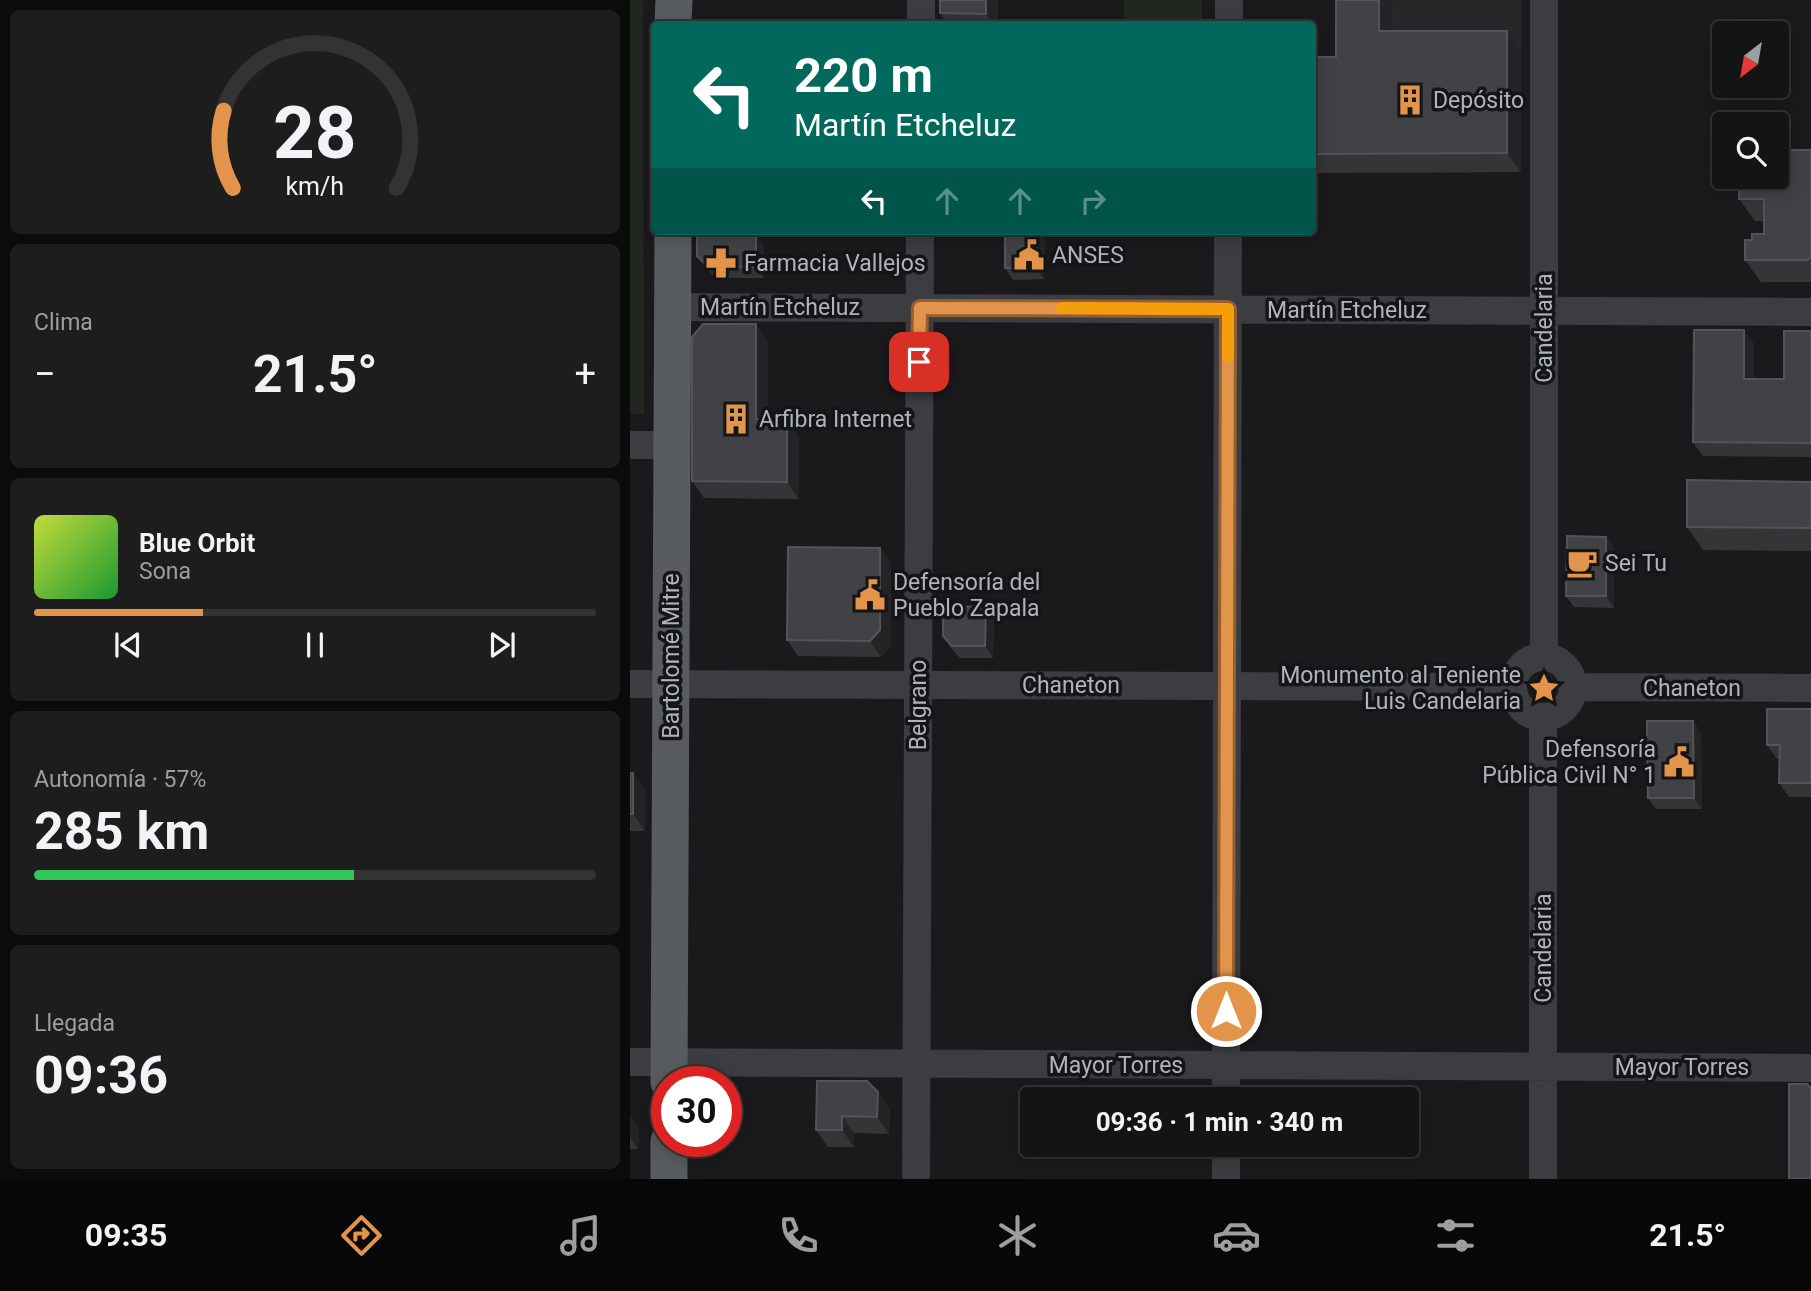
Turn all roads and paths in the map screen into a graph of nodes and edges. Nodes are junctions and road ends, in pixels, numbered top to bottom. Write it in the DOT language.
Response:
graph roads {
  1 [pos="674,0"];
  2 [pos="921,0"];
  3 [pos="1229,0"];
  4 [pos="1544,0"];
  5 [pos="673,21"];
  6 [pos="921,21"];
  7 [pos="1229,21"];
  8 [pos="673,235"];
  9 [pos="920,235"];
  10 [pos="1228,235"];
  11 [pos="673,307"];
  12 [pos="920,308"];
  13 [pos="1228,309"];
  14 [pos="1544,310"];
  15 [pos="1811,312"];
  16 [pos="630,445"];
  17 [pos="672,445"];
  18 [pos="1544,657"];
  19 [pos="630,684"];
  20 [pos="671,684"];
  21 [pos="918,685"];
  22 [pos="1227,686"];
  23 [pos="1513,687"];
  24 [pos="1574,687"];
  25 [pos="1811,688"];
  26 [pos="1544,718"];
  27 [pos="630,1062"];
  28 [pos="916,1063"];
  29 [pos="1226,1065"];
  30 [pos="669,1066"];
  31 [pos="1543,1066"];
  32 [pos="651,1067"];
  33 [pos="1811,1068"];
  34 [pos="742,1069"];
  35 [pos="1226,1087"];
  36 [pos="669,1157"];
  37 [pos="1226,1157"];
  38 [pos="669,1179"];
  39 [pos="916,1179"];
  40 [pos="1226,1179"];
  41 [pos="1543,1179"];
  1 -- 5 [label="main road"];
  2 -- 6 [label="street"];
  3 -- 7 [label="street"];
  4 -- 14 [label="street, Candelaria"];
  8 -- 11 [label="main road, Bartolomé Mitre"];
  9 -- 12 [label="street, Belgrano"];
  10 -- 13 [label="street"];
  11 -- 12 [label="street, Martín Etcheluz"];
  11 -- 17 [label="main road, Bartolomé Mitre"];
  12 -- 13 [label="street, Martín Etcheluz"];
  12 -- 21 [label="street, Belgrano"];
  13 -- 14 [label="street, Martín Etcheluz"];
  13 -- 22 [label="street"];
  14 -- 15 [label="street, Martín Etcheluz"];
  14 -- 18 [label="street, Candelaria"];
  16 -- 17 [label="street"];
  17 -- 20 [label="main road, Bartolomé Mitre"];
  18 -- 23 [label="street"];
  18 -- 24 [label="street"];
  19 -- 20 [label="street, Chaneton"];
  20 -- 21 [label="street, Chaneton"];
  20 -- 30 [label="main road, Bartolomé Mitre"];
  21 -- 22 [label="street, Chaneton"];
  21 -- 28 [label="street, Belgrano"];
  22 -- 23 [label="street, Chaneton"];
  22 -- 29 [label="street"];
  23 -- 26 [label="street"];
  24 -- 25 [label="street, Chaneton"];
  24 -- 26 [label="street"];
  26 -- 31 [label="street, Candelaria"];
  27 -- 32 [label="street, Mayor Torres"];
  28 -- 29 [label="street, Mayor Torres"];
  28 -- 34 [label="street, Mayor Torres"];
  28 -- 39 [label="street, Belgrano"];
  29 -- 31 [label="street, Mayor Torres"];
  29 -- 35 [label="street"];
  31 -- 33 [label="street, Mayor Torres"];
  31 -- 41 [label="street, Candelaria"];
  36 -- 38 [label="main road"];
  37 -- 40 [label="street"];
}
